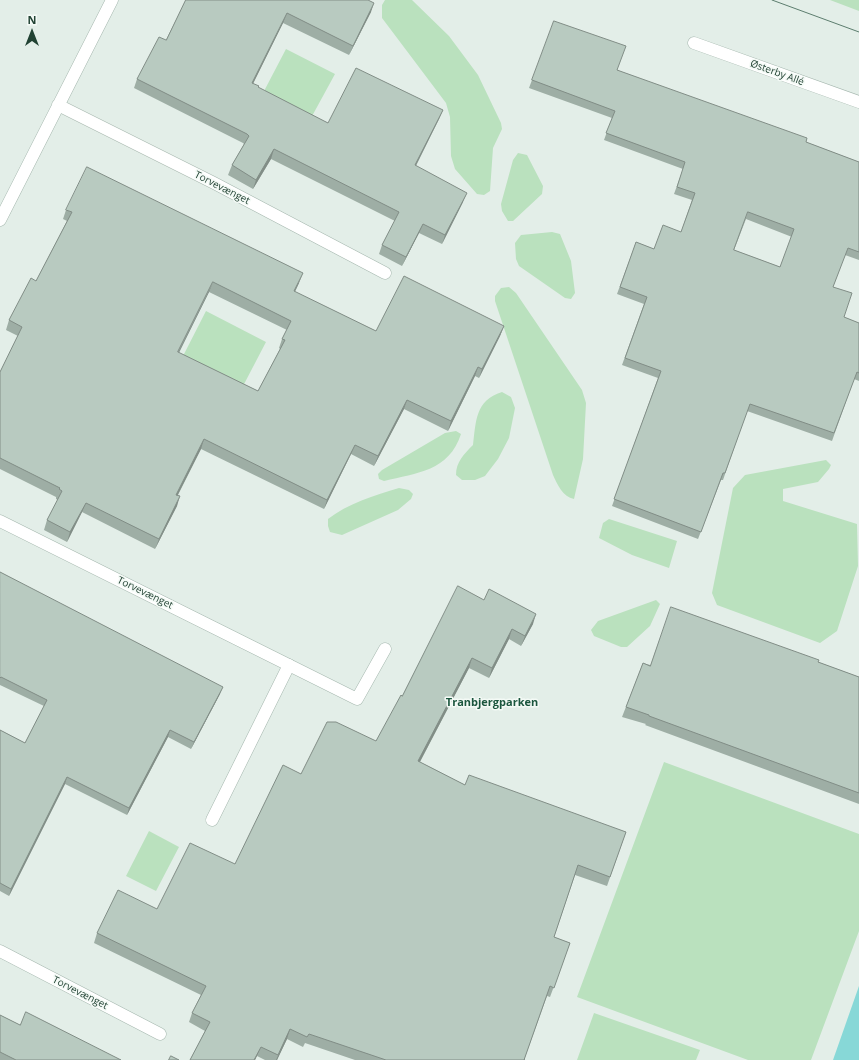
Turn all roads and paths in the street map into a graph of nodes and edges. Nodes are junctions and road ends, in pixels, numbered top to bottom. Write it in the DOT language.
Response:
graph roads {
  1 [pos="112,0"];
  2 [pos="694,43"];
  3 [pos="859,102"];
  4 [pos="58,105"];
  5 [pos="0,220"];
  6 [pos="385,273"];
  7 [pos="0,521"];
  8 [pos="385,649"];
  9 [pos="289,665"];
  10 [pos="212,820"];
  11 [pos="0,952"];
  12 [pos="160,1034"];
  1 -- 4 [label="street"];
  2 -- 3 [label="street, Østerby Allé"];
  4 -- 5 [label="street"];
  4 -- 6 [label="street, Torvevænget"];
  7 -- 9 [label="street, Torvevænget"];
  8 -- 9 [label="street, Torvevænget"];
  9 -- 10 [label="street"];
  11 -- 12 [label="street, Torvevænget"];
}
